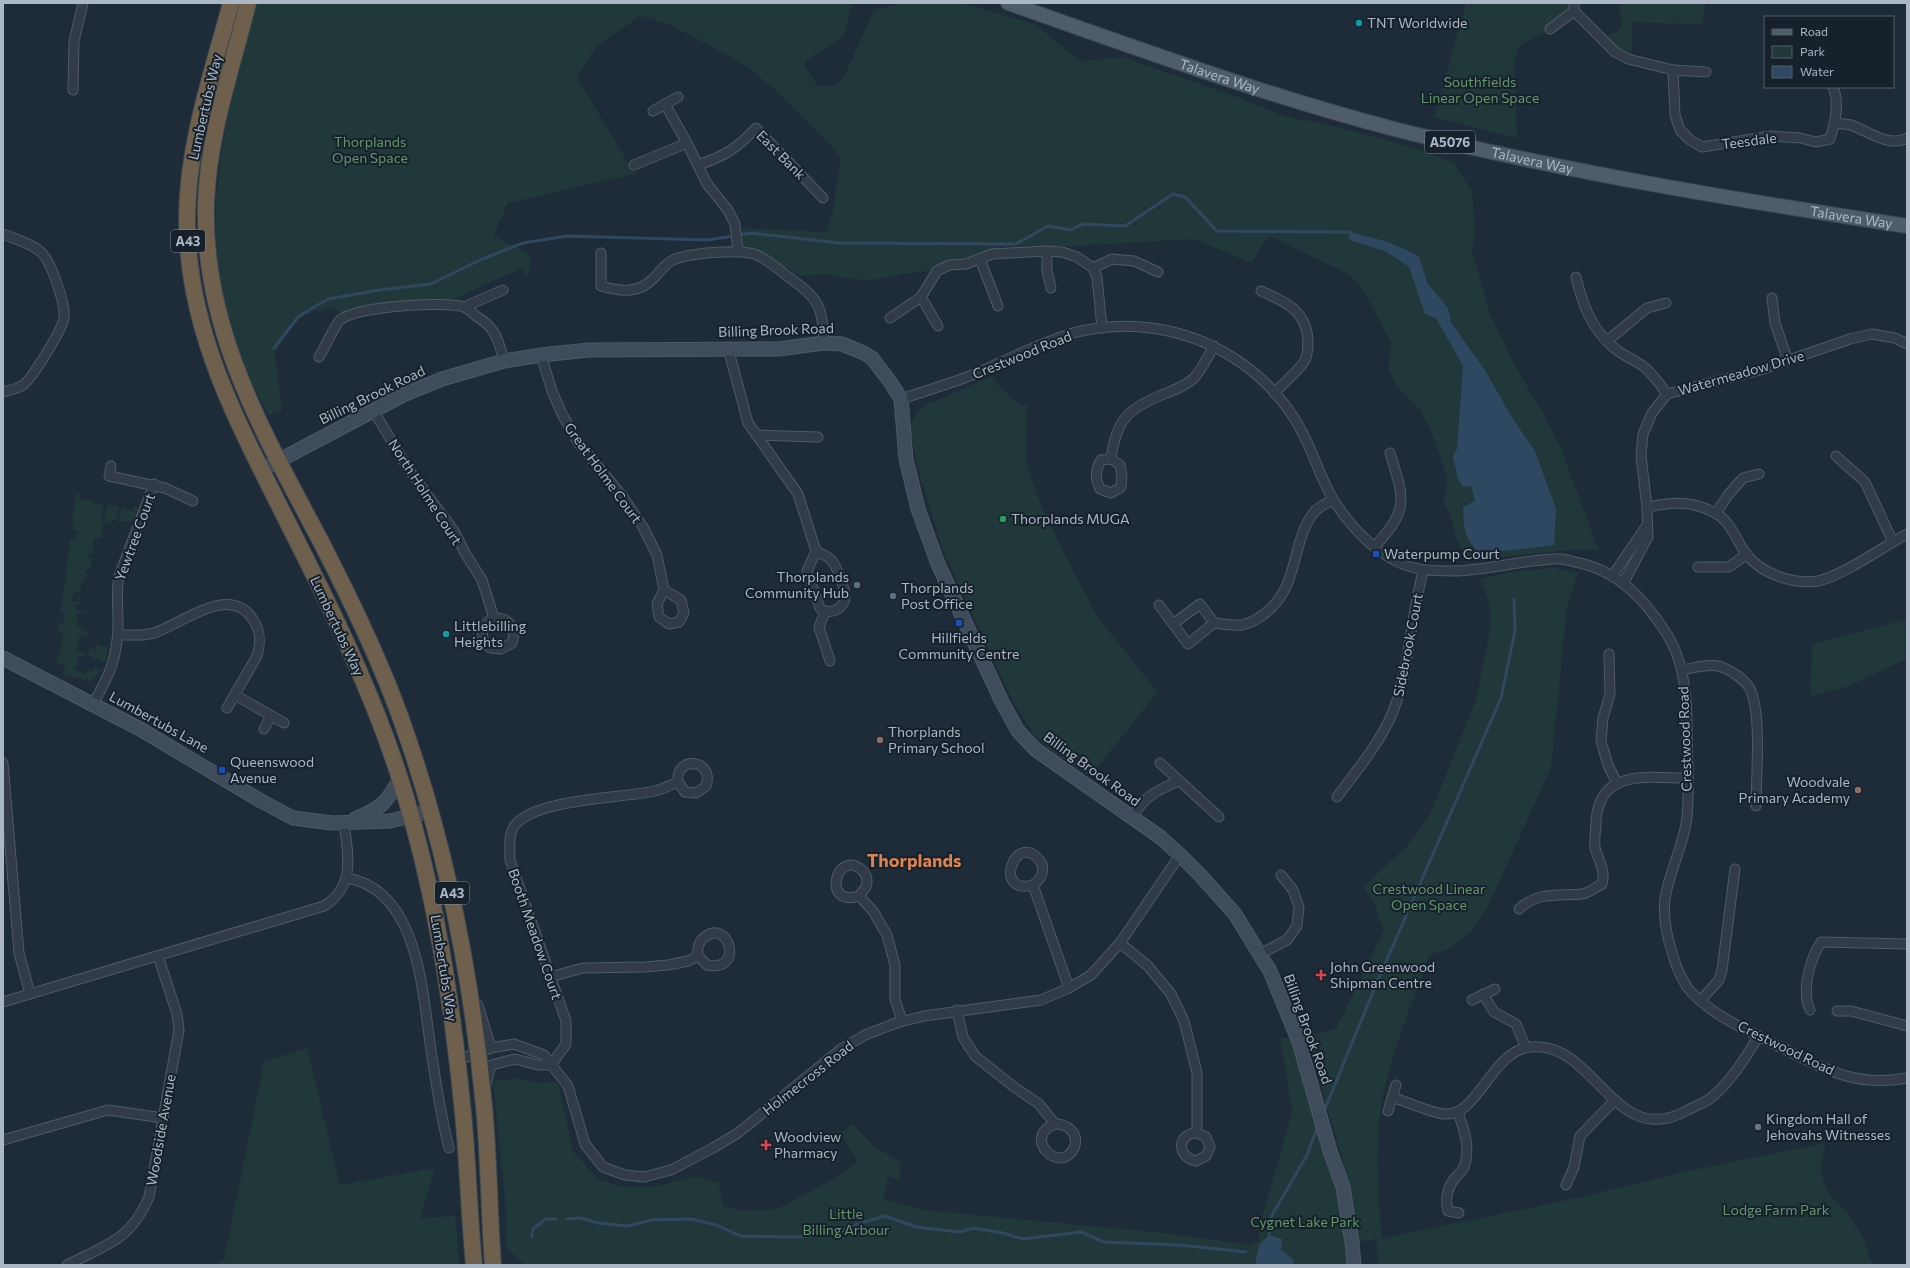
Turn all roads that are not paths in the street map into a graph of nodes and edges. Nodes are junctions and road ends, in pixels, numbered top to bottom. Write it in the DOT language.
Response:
graph roads {
  1 [pos="83,3"];
  2 [pos="231,3"];
  3 [pos="248,3"];
  4 [pos="1008,3"];
  5 [pos="1574,7"];
  6 [pos="1550,29"];
  7 [pos="1673,70"];
  8 [pos="1706,72"];
  9 [pos="1833,88"];
  10 [pos="73,90"];
  11 [pos="678,97"];
  12 [pos="665,104"];
  13 [pos="653,111"];
  14 [pos="1835,123"];
  15 [pos="1907,138"];
  16 [pos="687,143"];
  17 [pos="634,165"];
  18 [pos="698,165"];
  19 [pos="822,198"];
  20 [pos="1907,226"];
  21 [pos="3,234"];
  22 [pos="738,251"];
  23 [pos="1047,251"];
  24 [pos="601,253"];
  25 [pos="980,259"];
  26 [pos="1093,268"];
  27 [pos="1158,272"];
  28 [pos="1576,277"];
  29 [pos="1051,288"];
  30 [pos="503,290"];
  31 [pos="1261,291"];
  32 [pos="920,297"];
  33 [pos="1772,298"];
  34 [pos="1666,303"];
  35 [pos="998,306"];
  36 [pos="464,307"];
  37 [pos="890,318"];
  38 [pos="938,326"];
  39 [pos="1102,328"];
  40 [pos="1607,341"];
  41 [pos="824,343"];
  42 [pos="1907,344"];
  43 [pos="1214,346"];
  44 [pos="728,348"];
  45 [pos="542,355"];
  46 [pos="319,357"];
  47 [pos="504,361"];
  48 [pos="1788,361"];
  49 [pos="3,392"];
  50 [pos="1274,393"];
  51 [pos="1667,394"];
  52 [pos="901,399"];
  53 [pos="373,410"];
  54 [pos="756,435"];
  55 [pos="818,437"];
  56 [pos="1390,453"];
  57 [pos="1836,456"];
  58 [pos="1111,458"];
  59 [pos="278,461"];
  60 [pos="111,466"];
  61 [pos="261,470"];
  62 [pos="1759,474"];
  63 [pos="154,484"];
  64 [pos="1333,500"];
  65 [pos="193,501"];
  66 [pos="1647,507"];
  67 [pos="1716,513"];
  68 [pos="1647,525"];
  69 [pos="1907,534"];
  70 [pos="1893,542"];
  71 [pos="1374,546"];
  72 [pos="816,552"];
  73 [pos="1747,554"];
  74 [pos="1698,567"];
  75 [pos="1423,571"];
  76 [pos="1613,575"];
  77 [pos="1624,582"];
  78 [pos="664,590"];
  79 [pos="1159,605"];
  80 [pos="825,612"];
  81 [pos="494,618"];
  82 [pos="1214,623"];
  83 [pos="1174,624"];
  84 [pos="118,635"];
  85 [pos="1609,654"];
  86 [pos="3,658"];
  87 [pos="830,661"];
  88 [pos="1682,670"];
  89 [pos="235,695"];
  90 [pos="93,704"];
  91 [pos="227,708"];
  92 [pos="271,716"];
  93 [pos="284,723"];
  94 [pos="264,729"];
  95 [pos="1160,763"];
  96 [pos="3,764"];
  97 [pos="1688,778"];
  98 [pos="400,779"];
  99 [pos="1179,781"];
  100 [pos="678,782"];
  101 [pos="1617,783"];
  102 [pos="1337,797"];
  103 [pos="1756,806"];
  104 [pos="431,811"];
  105 [pos="411,816"];
  106 [pos="1131,817"];
  107 [pos="1219,817"];
  108 [pos="344,823"];
  109 [pos="1180,855"];
  110 [pos="1735,869"];
  111 [pos="1282,875"];
  112 [pos="347,878"];
  113 [pos="1033,885"];
  114 [pos="859,896"];
  115 [pos="1519,910"];
  116 [pos="1120,943"];
  117 [pos="1907,944"];
  118 [pos="1260,954"];
  119 [pos="158,956"];
  120 [pos="698,956"];
  121 [pos="550,977"];
  122 [pos="1069,988"];
  123 [pos="1494,989"];
  124 [pos="30,994"];
  125 [pos="1483,994"];
  126 [pos="1472,1000"];
  127 [pos="1701,1000"];
  128 [pos="3,1002"];
  129 [pos="958,1010"];
  130 [pos="1810,1010"];
  131 [pos="1838,1011"];
  132 [pos="902,1021"];
  133 [pos="1907,1026"];
  134 [pos="1758,1036"];
  135 [pos="1526,1048"];
  136 [pos="484,1050"];
  137 [pos="458,1060"];
  138 [pos="552,1065"];
  139 [pos="1907,1078"];
  140 [pos="1396,1084"];
  141 [pos="1392,1097"];
  142 [pos="1615,1100"];
  143 [pos="484,1108"];
  144 [pos="1388,1111"];
  145 [pos="1458,1112"];
  146 [pos="163,1118"];
  147 [pos="1055,1124"];
  148 [pos="1197,1132"];
  149 [pos="3,1140"];
  150 [pos="449,1148"];
  151 [pos="1566,1185"];
  152 [pos="1460,1213"];
  153 [pos="67,1265"];
  154 [pos="474,1265"];
  155 [pos="493,1265"];
  156 [pos="1354,1265"];
  1 -- 10 [label="street"];
  2 -- 61 [label="highway, Lumbertubs Way / A43"];
  3 -- 59 [label="highway, Lumbertubs Way / A43"];
  4 -- 20 [label="main road, Talavera Way / A5076"];
  5 -- 6 [label="street"];
  5 -- 7 [label="street"];
  7 -- 8 [label="street"];
  7 -- 14 [label="street, Teesdale"];
  9 -- 14 [label="street, Teesdale"];
  11 -- 12 [label="street"];
  12 -- 13 [label="street"];
  12 -- 16 [label="street"];
  14 -- 15 [label="street"];
  16 -- 17 [label="street"];
  16 -- 18 [label="street"];
  18 -- 19 [label="street, East Bank"];
  18 -- 22 [label="street"];
  21 -- 49 [label="street"];
  22 -- 24 [label="street"];
  22 -- 41 [label="street"];
  23 -- 25 [label="street"];
  23 -- 26 [label="street"];
  23 -- 29 [label="street"];
  25 -- 32 [label="street"];
  25 -- 35 [label="street"];
  26 -- 27 [label="street"];
  26 -- 39 [label="street"];
  28 -- 40 [label="street"];
  30 -- 36 [label="street"];
  31 -- 50 [label="street"];
  32 -- 37 [label="street"];
  32 -- 38 [label="street"];
  33 -- 48 [label="street"];
  34 -- 40 [label="street"];
  36 -- 46 [label="street"];
  36 -- 47 [label="street"];
  39 -- 43 [label="street, Crestwood Road"];
  39 -- 52 [label="street, Crestwood Road"];
  40 -- 51 [label="street"];
  41 -- 44 [label="street, Billing Brook Road"];
  41 -- 52 [label="street, Billing Brook Road"];
  42 -- 48 [label="street, Watermeadow Drive"];
  43 -- 50 [label="street, Crestwood Road"];
  43 -- 58 [label="street"];
  44 -- 45 [label="street, Billing Brook Road"];
  44 -- 54 [label="street"];
  45 -- 47 [label="street, Billing Brook Road"];
  45 -- 78 [label="street, Great Holme Court"];
  47 -- 53 [label="street, Billing Brook Road"];
  48 -- 51 [label="street, Watermeadow Drive"];
  50 -- 64 [label="street, Crestwood Road"];
  51 -- 66 [label="street, Watermeadow Drive"];
  52 -- 106 [label="street, Billing Brook Road"];
  53 -- 59 [label="street, Billing Brook Road"];
  53 -- 81 [label="street, North Holme Court"];
  54 -- 55 [label="street"];
  54 -- 72 [label="street"];
  56 -- 71 [label="street"];
  57 -- 70 [label="street"];
  59 -- 61 [label="street, Billing Brook Road"];
  59 -- 104 [label="highway, Lumbertubs Way / A43"];
  60 -- 63 [label="street, Yewtree Court"];
  61 -- 98 [label="highway, Lumbertubs Way / A43"];
  62 -- 67 [label="street"];
  63 -- 65 [label="street, Yewtree Court"];
  63 -- 84 [label="street, Yewtree Court"];
  64 -- 71 [label="street, Crestwood Road"];
  64 -- 82 [label="street"];
  66 -- 67 [label="street"];
  66 -- 68 [label="street, Watermeadow Drive"];
  67 -- 73 [label="street"];
  68 -- 76 [label="street"];
  68 -- 77 [label="street, Watermeadow Drive"];
  69 -- 70 [label="street"];
  70 -- 73 [label="street"];
  71 -- 75 [label="street, Crestwood Road"];
  72 -- 80 [label="street"];
  72 -- 80 [label="street"];
  73 -- 74 [label="street"];
  75 -- 76 [label="street, Crestwood Road"];
  75 -- 102 [label="street, Sidebrook Court"];
  76 -- 77 [label="street, Crestwood Road"];
  77 -- 88 [label="street, Crestwood Road"];
  79 -- 83 [label="street"];
  80 -- 87 [label="street"];
  82 -- 83 [label="street"];
  82 -- 83 [label="street"];
  84 -- 89 [label="street"];
  84 -- 90 [label="street, Yewtree Court"];
  85 -- 101 [label="street"];
  86 -- 90 [label="street, Lumbertubs Lane"];
  88 -- 97 [label="street, Crestwood Road"];
  88 -- 103 [label="street"];
  89 -- 91 [label="street"];
  89 -- 92 [label="street"];
  90 -- 108 [label="street, Lumbertubs Lane"];
  92 -- 93 [label="street"];
  92 -- 94 [label="street"];
  95 -- 99 [label="street"];
  96 -- 124 [label="street"];
  97 -- 101 [label="street"];
  97 -- 127 [label="street, Crestwood Road"];
  98 -- 105 [label="highway, Lumbertubs Way / A43"];
  98 -- 108 [label="street"];
  99 -- 106 [label="street"];
  99 -- 107 [label="street"];
  100 -- 121 [label="street, Booth Meadow Court"];
  101 -- 115 [label="street"];
  104 -- 105 [label="street, Lumbertubs Lane"];
  104 -- 136 [label="highway, Lumbertubs Way / A43"];
  105 -- 108 [label="street, Lumbertubs Lane"];
  105 -- 137 [label="highway, Lumbertubs Way / A43"];
  106 -- 109 [label="street, Billing Brook Road"];
  108 -- 112 [label="street"];
  109 -- 116 [label="street, Holmecross Road"];
  109 -- 118 [label="street, Billing Brook Road"];
  110 -- 127 [label="street"];
  111 -- 118 [label="street"];
  112 -- 119 [label="street"];
  112 -- 150 [label="street, Lumbertubs Way"];
  113 -- 122 [label="street"];
  114 -- 132 [label="street"];
  116 -- 122 [label="street, Holmecross Road"];
  116 -- 148 [label="street"];
  117 -- 130 [label="street"];
  118 -- 156 [label="street, Billing Brook Road"];
  119 -- 124 [label="street"];
  119 -- 146 [label="street, Woodside Avenue"];
  120 -- 121 [label="street"];
  121 -- 138 [label="street, Booth Meadow Court"];
  122 -- 129 [label="street, Holmecross Road"];
  123 -- 125 [label="street"];
  124 -- 128 [label="street"];
  125 -- 126 [label="street"];
  125 -- 135 [label="street"];
  127 -- 134 [label="street, Crestwood Road"];
  129 -- 132 [label="street, Holmecross Road"];
  129 -- 147 [label="street"];
  131 -- 133 [label="street"];
  132 -- 138 [label="street, Holmecross Road"];
  134 -- 139 [label="street, Crestwood Road"];
  134 -- 142 [label="street"];
  135 -- 142 [label="street"];
  135 -- 145 [label="street"];
  136 -- 137 [label="street, Holmecross Road"];
  136 -- 138 [label="street, Holmecross Road"];
  136 -- 143 [label="highway, Lumbertubs Way / A43"];
  137 -- 154 [label="highway, Lumbertubs Way / A43"];
  138 -- 143 [label="street"];
  140 -- 141 [label="street"];
  141 -- 144 [label="street"];
  141 -- 145 [label="street"];
  142 -- 151 [label="street"];
  143 -- 155 [label="highway, Lumbertubs Way / A43"];
  145 -- 152 [label="street"];
  146 -- 149 [label="street"];
  146 -- 153 [label="street, Woodside Avenue"];
}
